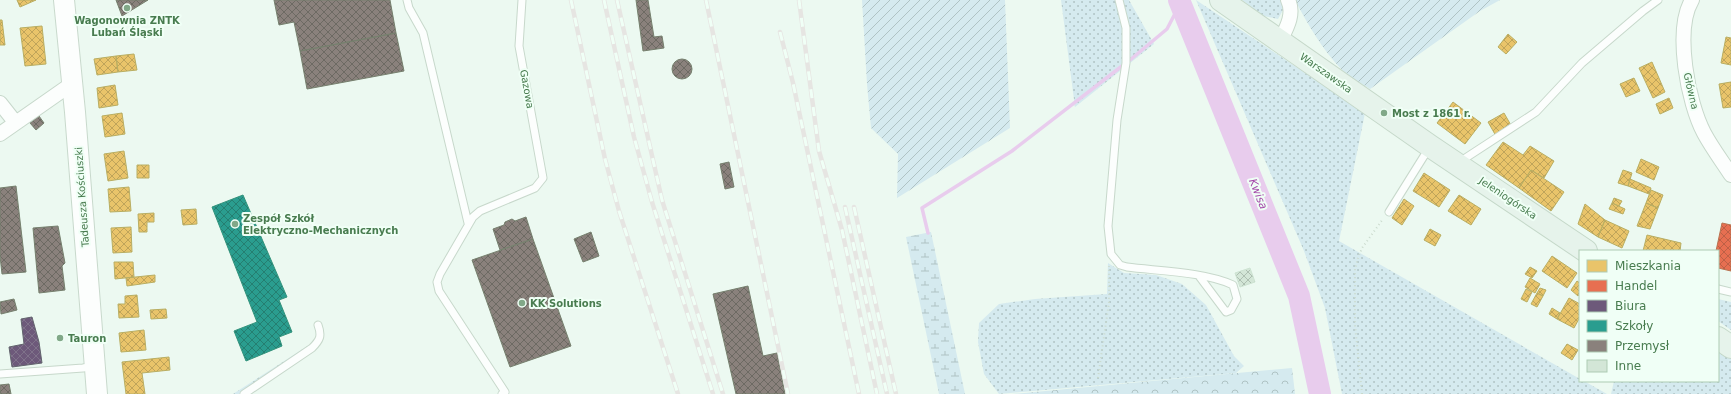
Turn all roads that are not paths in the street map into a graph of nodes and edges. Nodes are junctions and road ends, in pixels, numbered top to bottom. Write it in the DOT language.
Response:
graph roads {
  1 [pos="64,0"];
  2 [pos="407,0"];
  3 [pos="522,0"];
  4 [pos="1118,0"];
  5 [pos="1222,0"];
  6 [pos="1288,0"];
  7 [pos="1658,0"];
  8 [pos="1692,0"];
  9 [pos="1273,36"];
  10 [pos="73,83"];
  11 [pos="0,103"];
  12 [pos="15,122"];
  13 [pos="0,134"];
  14 [pos="1430,146"];
  15 [pos="1460,166"];
  16 [pos="1731,175"];
  17 [pos="1389,212"];
  18 [pos="468,223"];
  19 [pos="1585,250"];
  20 [pos="1198,276"];
  21 [pos="1719,288"];
  22 [pos="1731,292"];
  23 [pos="318,325"];
  24 [pos="1719,339"];
  25 [pos="1731,347"];
  26 [pos="95,366"];
  27 [pos="0,374"];
  28 [pos="504,393"];
  29 [pos="97,394"];
  30 [pos="244,394"];
  1 -- 10 [label="main road, Tadeusza Kościuszki"];
  2 -- 18 [label="lane"];
  3 -- 18 [label="lane, Gazowa"];
  4 -- 20 [label="lane"];
  5 -- 9 [label="main road, Warszawska"];
  6 -- 9 [label="street"];
  7 -- 15 [label="lane"];
  8 -- 16 [label="street, Główna"];
  9 -- 14 [label="main road, Warszawska"];
  10 -- 12 [label="street"];
  10 -- 26 [label="main road, Tadeusza Kościuszki"];
  11 -- 12 [label="street"];
  12 -- 13 [label="street"];
  14 -- 15 [label="main road, Jeleniogórska"];
  14 -- 17 [label="lane"];
  15 -- 19 [label="main road, Jeleniogórska"];
  18 -- 28 [label="lane"];
  20 -- 20 [label="lane"];
  21 -- 22 [label="lane"];
  23 -- 30 [label="lane"];
  24 -- 25 [label="main road"];
  26 -- 27 [label="lane"];
  26 -- 29 [label="main road, Tadeusza Kościuszki"];
}
